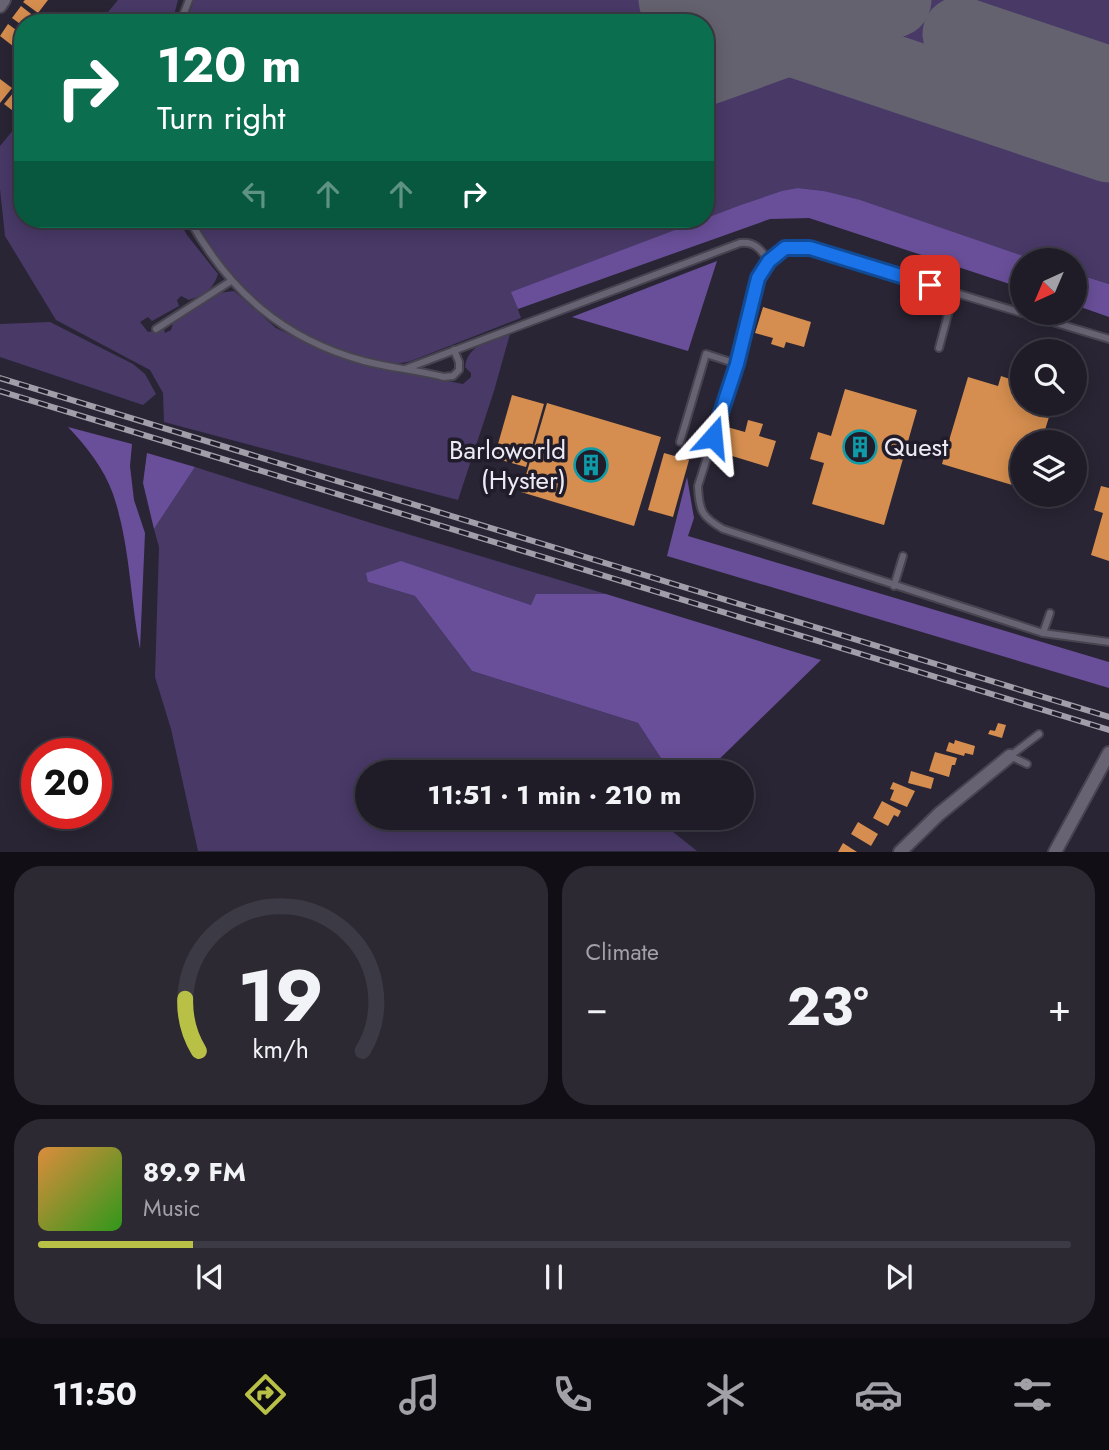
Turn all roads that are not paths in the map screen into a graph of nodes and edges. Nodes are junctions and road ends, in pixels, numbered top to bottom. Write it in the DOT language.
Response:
graph roads {
  1 [pos="4,0"];
  2 [pos="0,6"];
  3 [pos="195,228"];
  4 [pos="769,261"];
  5 [pos="231,281"];
  6 [pos="954,292"];
  7 [pos="180,300"];
  8 [pos="1010,309"];
  9 [pos="186,310"];
  10 [pos="1066,326"];
  11 [pos="156,329"];
  12 [pos="1109,339"];
  13 [pos="939,348"];
  14 [pos="454,350"];
  15 [pos="737,364"];
  16 [pos="405,369"];
  17 [pos="680,442"];
  18 [pos="903,556"];
  19 [pos="894,586"];
  20 [pos="1050,613"];
  21 [pos="1043,634"];
  22 [pos="1109,642"];
  23 [pos="1039,734"];
  24 [pos="1109,752"];
  25 [pos="1010,756"];
  26 [pos="1027,764"];
  27 [pos="900,852"];
  28 [pos="1055,852"];
  1 -- 2 [label="street"];
  3 -- 5 [label="lane"];
  4 -- 6 [label="lane"];
  4 -- 14 [label="lane"];
  4 -- 15 [label="lane"];
  5 -- 9 [label="lane"];
  5 -- 16 [label="lane"];
  6 -- 8 [label="lane"];
  6 -- 13 [label="lane"];
  7 -- 9 [label="lane"];
  9 -- 11 [label="lane"];
  10 -- 12 [label="lane"];
  14 -- 16 [label="lane"];
  14 -- 16 [label="lane"];
  15 -- 17 [label="lane"];
  15 -- 19 [label="lane"];
  18 -- 19 [label="lane"];
  19 -- 21 [label="lane"];
  20 -- 21 [label="lane"];
  21 -- 22 [label="lane"];
  23 -- 25 [label="lane"];
  24 -- 28 [label="street"];
  25 -- 26 [label="lane"];
  25 -- 27 [label="street"];
}
